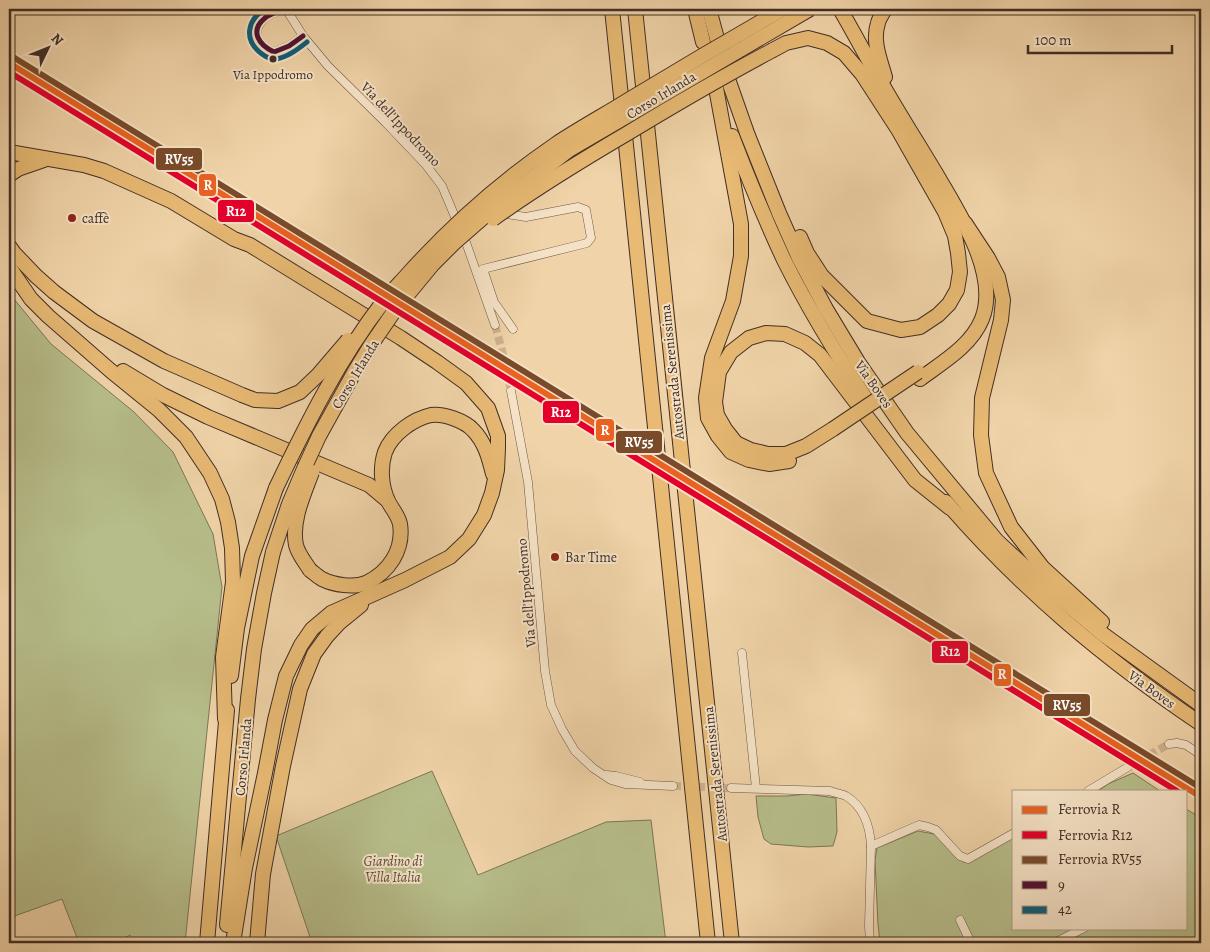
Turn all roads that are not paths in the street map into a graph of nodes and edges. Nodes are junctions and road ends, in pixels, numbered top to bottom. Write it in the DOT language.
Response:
graph roads {
  1 [pos="284,9"];
  2 [pos="612,9"];
  3 [pos="635,9"];
  4 [pos="695,9"];
  5 [pos="709,9"];
  6 [pos="783,9"];
  7 [pos="810,9"];
  8 [pos="834,9"];
  9 [pos="840,9"];
  10 [pos="885,9"];
  11 [pos="303,36"];
  12 [pos="703,42"];
  13 [pos="741,115"];
  14 [pos="899,131"];
  15 [pos="915,138"];
  16 [pos="9,152"];
  17 [pos="45,159"];
  18 [pos="9,176"];
  19 [pos="945,212"];
  20 [pos="965,223"];
  21 [pos="459,225"];
  22 [pos="454,243"];
  23 [pos="9,246"];
  24 [pos="9,267"];
  25 [pos="384,301"];
  26 [pos="495,325"];
  27 [pos="513,329"];
  28 [pos="93,354"];
  29 [pos="919,376"];
  30 [pos="511,391"];
  31 [pos="342,393"];
  32 [pos="866,399"];
  33 [pos="877,415"];
  34 [pos="835,433"];
  35 [pos="494,479"];
  36 [pos="388,501"];
  37 [pos="950,508"];
  38 [pos="381,591"];
  39 [pos="742,653"];
  40 [pos="1161,677"];
  41 [pos="1201,705"];
  42 [pos="226,719"];
  43 [pos="1201,724"];
  44 [pos="1168,744"];
  45 [pos="1201,756"];
  46 [pos="1128,767"];
  47 [pos="673,786"];
  48 [pos="731,788"];
  49 [pos="756,788"];
  50 [pos="1090,790"];
  51 [pos="1012,834"];
  52 [pos="871,846"];
  53 [pos="211,892"];
  54 [pos="960,920"];
  55 [pos="1080,930"];
  56 [pos="199,943"];
  57 [pos="206,943"];
  58 [pos="226,943"];
  59 [pos="233,943"];
  60 [pos="256,943"];
  61 [pos="708,943"];
  62 [pos="732,943"];
  63 [pos="870,943"];
  64 [pos="971,943"];
  65 [pos="1054,943"];
  1 -- 11 [label="street, Via dell'Ippodromo"];
  1 -- 11 [label="street, Via dell'Ippodromo"];
  2 -- 61 [label="highway, Autostrada Serenissima"];
  3 -- 62 [label="highway, Autostrada Serenissima"];
  4 -- 12 [label="highway"];
  5 -- 13 [label="highway, Via Boves"];
  6 -- 25 [label="highway, Corso Irlanda, bridge"];
  7 -- 22 [label="highway, Corso Irlanda, bridge"];
  8 -- 14 [label="highway"];
  9 -- 15 [label="highway"];
  10 -- 15 [label="highway"];
  11 -- 21 [label="street, Via dell'Ippodromo"];
  13 -- 19 [label="highway"];
  13 -- 40 [label="highway, Via Boves"];
  14 -- 19 [label="highway"];
  14 -- 22 [label="highway, bridge"];
  15 -- 20 [label="highway"];
  16 -- 17 [label="highway"];
  17 -- 18 [label="highway"];
  17 -- 35 [label="highway"];
  19 -- 29 [label="highway"];
  20 -- 29 [label="highway"];
  20 -- 40 [label="highway, Via Boves"];
  21 -- 26 [label="street, Via dell'Ippodromo"];
  21 -- 27 [label="street"];
  22 -- 31 [label="highway, Corso Irlanda, bridge"];
  23 -- 25 [label="highway, bridge"];
  24 -- 28 [label="highway"];
  25 -- 42 [label="highway, Corso Irlanda, bridge"];
  28 -- 36 [label="highway"];
  28 -- 42 [label="highway"];
  29 -- 34 [label="highway"];
  30 -- 47 [label="street, Via dell'Ippodromo"];
  31 -- 36 [label="highway, bridge"];
  31 -- 58 [label="highway, Corso Irlanda, bridge"];
  32 -- 34 [label="highway, Via Boves"];
  33 -- 37 [label="highway, Via Boves"];
  34 -- 37 [label="highway"];
  35 -- 36 [label="highway"];
  35 -- 38 [label="highway"];
  37 -- 43 [label="highway, Via Boves"];
  38 -- 59 [label="highway"];
  38 -- 60 [label="highway"];
  39 -- 49 [label="street"];
  40 -- 41 [label="highway, Via Boves"];
  42 -- 53 [label="highway, Corso Irlanda"];
  44 -- 45 [label="street"];
  46 -- 50 [label="street"];
  48 -- 49 [label="street"];
  49 -- 52 [label="street"];
  51 -- 52 [label="street"];
  52 -- 63 [label="street"];
  53 -- 56 [label="highway"];
  53 -- 57 [label="highway, Corso Irlanda"];
  54 -- 64 [label="street"];
  55 -- 65 [label="street"];
}
